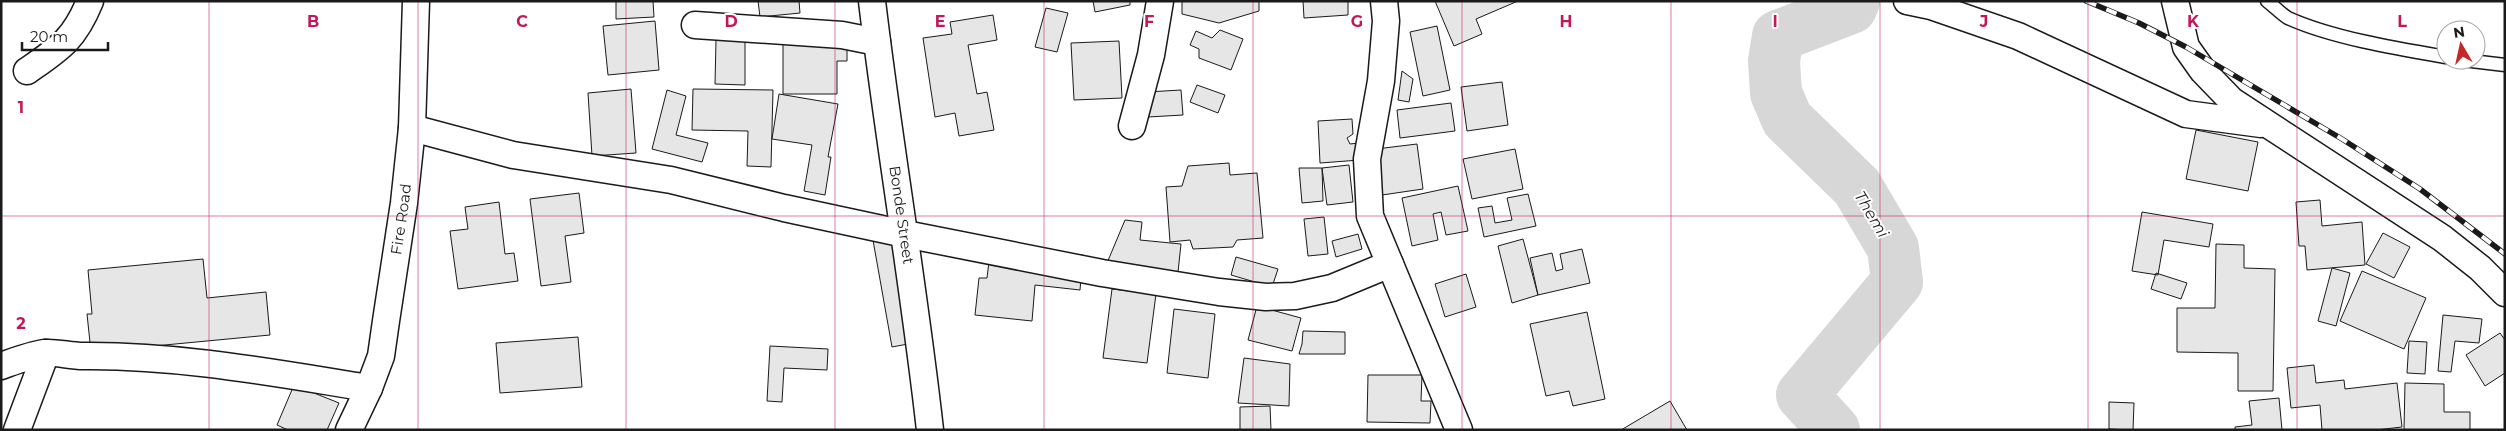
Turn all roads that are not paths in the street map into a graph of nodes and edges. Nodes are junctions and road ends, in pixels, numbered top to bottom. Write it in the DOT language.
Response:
graph roads {
  1 [pos="90,1"];
  2 [pos="416,1"];
  3 [pos="872,1"];
  4 [pos="1160,1"];
  5 [pos="1384,1"];
  6 [pos="2175,1"];
  7 [pos="2267,1"];
  8 [pos="1919,4"];
  9 [pos="695,25"];
  10 [pos="877,42"];
  11 [pos="2436,55"];
  12 [pos="2486,63"];
  13 [pos="2505,65"];
  14 [pos="27,71"];
  15 [pos="2266,124"];
  16 [pos="1132,126"];
  17 [pos="412,128"];
  18 [pos="906,234"];
  19 [pos="1390,264"];
  20 [pos="2505,293"];
  21 [pos="46,353"];
  22 [pos="1,366"];
  23 [pos="369,388"];
  24 [pos="16,430"];
  25 [pos="349,430"];
  26 [pos="930,430"];
  27 [pos="1458,430"];
  1 -- 14 [label="street"];
  2 -- 17 [label="street, Fire Road"];
  3 -- 10 [label="street, Bonde Street"];
  4 -- 16 [label="street"];
  5 -- 19 [label="street"];
  6 -- 15 [label="street"];
  7 -- 11 [label="lane"];
  8 -- 15 [label="street"];
  9 -- 10 [label="street"];
  10 -- 18 [label="street, Bonde Street"];
  12 -- 13 [label="lane"];
  15 -- 20 [label="street"];
  17 -- 18 [label="street"];
  17 -- 23 [label="street, Fire Road"];
  18 -- 19 [label="street"];
  18 -- 26 [label="street, Bonde Street"];
  19 -- 27 [label="street"];
  21 -- 22 [label="street"];
  21 -- 23 [label="street"];
  21 -- 24 [label="street"];
  23 -- 25 [label="street, Fire Road"];
}
